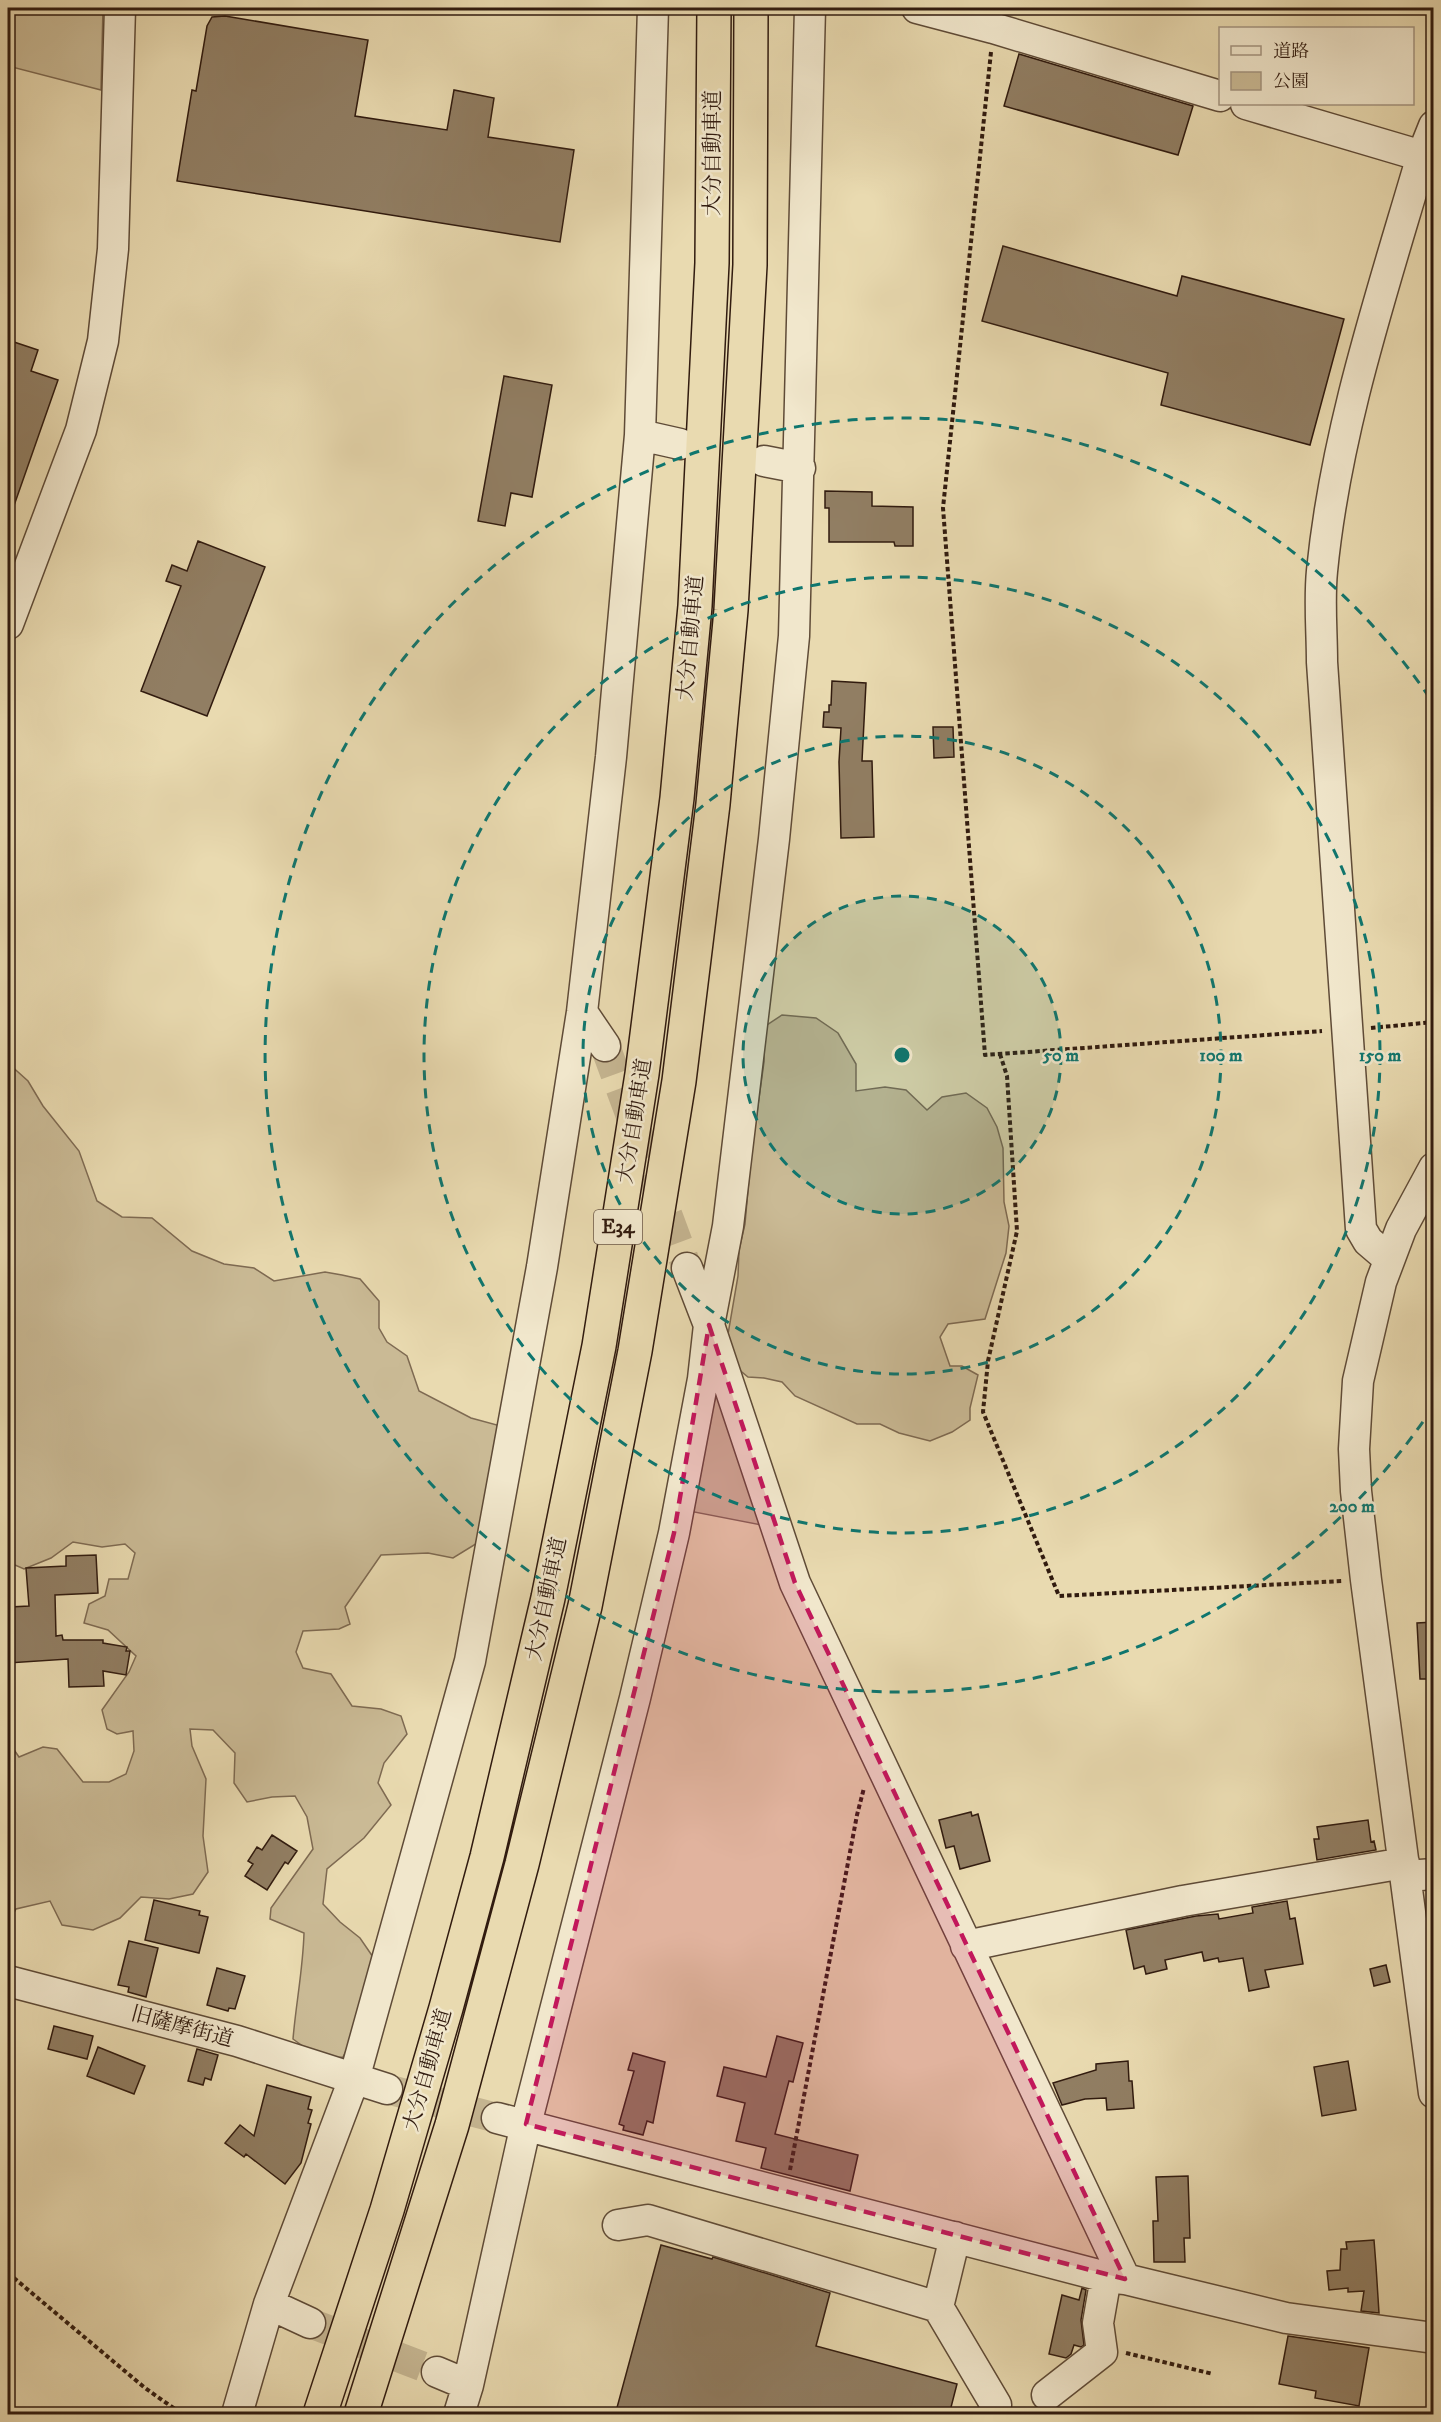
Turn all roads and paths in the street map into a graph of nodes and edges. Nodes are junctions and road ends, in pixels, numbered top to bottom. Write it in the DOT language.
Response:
graph roads {
  1 [pos="120,8"];
  2 [pos="653,8"];
  3 [pos="714,8"];
  4 [pos="751,8"];
  5 [pos="810,8"];
  6 [pos="917,8"];
  7 [pos="993,28"];
  8 [pos="1219,95"];
  9 [pos="1249,105"];
  10 [pos="1434,126"];
  11 [pos="1428,160"];
  12 [pos="640,435"];
  13 [pos="680,444"];
  14 [pos="764,461"];
  15 [pos="800,468"];
  16 [pos="8,624"];
  17 [pos="582,1012"];
  18 [pos="1434,1022"];
  19 [pos="1347,1030"];
  20 [pos="605,1046"];
  21 [pos="1000,1054"];
  22 [pos="1434,1168"];
  23 [pos="1389,1259"];
  24 [pos="687,1268"];
  25 [pos="709,1324"];
  26 [pos="1366,1580"];
  27 [pos="873,1750"];
  28 [pos="1414,1871"];
  29 [pos="966,1946"];
  30 [pos="8,1981"];
  31 [pos="354,2079"];
  32 [pos="387,2089"];
  33 [pos="1434,2093"];
  34 [pos="497,2118"];
  35 [pos="526,2124"];
  36 [pos="452,2125"];
  37 [pos="785,2193"];
  38 [pos="618,2225"];
  39 [pos="955,2237"];
  40 [pos="8,2273"];
  41 [pos="1115,2278"];
  42 [pos="269,2304"];
  43 [pos="938,2307"];
  44 [pos="310,2323"];
  45 [pos="1434,2338"];
  46 [pos="1102,2352"];
  47 [pos="436,2372"];
  48 [pos="1213,2374"];
  49 [pos="468,2385"];
  50 [pos="1047,2395"];
  51 [pos="182,2415"];
  52 [pos="237,2415"];
  53 [pos="320,2415"];
  54 [pos="361,2415"];
  55 [pos="382,2415"];
  56 [pos="459,2415"];
  57 [pos="994,2415"];
  1 -- 16 [label="street"];
  2 -- 12 [label="street"];
  3 -- 53 [label="highway, 大分自動車道 / E34"];
  4 -- 36 [label="highway, 大分自動車道 / E34"];
  5 -- 15 [label="street"];
  6 -- 7 [label="street"];
  7 -- 8 [label="street"];
  7 -- 21 [label="path"];
  9 -- 11 [label="street"];
  10 -- 11 [label="street"];
  11 -- 19 [label="street"];
  12 -- 13 [label="street"];
  12 -- 17 [label="street"];
  14 -- 15 [label="street"];
  15 -- 25 [label="street"];
  17 -- 20 [label="street"];
  17 -- 31 [label="street"];
  18 -- 19 [label="path"];
  19 -- 21 [label="path"];
  19 -- 23 [label="street"];
  21 -- 26 [label="path"];
  22 -- 23 [label="street"];
  23 -- 26 [label="street"];
  24 -- 25 [label="street"];
  25 -- 27 [label="street"];
  25 -- 35 [label="street"];
  26 -- 28 [label="street"];
  27 -- 29 [label="street"];
  27 -- 37 [label="path"];
  28 -- 29 [label="street"];
  28 -- 33 [label="street"];
  29 -- 41 [label="street"];
  30 -- 31 [label="street, 旧薩摩街道"];
  31 -- 32 [label="street, 旧薩摩街道"];
  31 -- 42 [label="street"];
  34 -- 35 [label="street"];
  35 -- 37 [label="street"];
  35 -- 49 [label="street"];
  36 -- 54 [label="highway, 大分自動車道 / E34"];
  36 -- 55 [label="highway"];
  37 -- 39 [label="street"];
  38 -- 43 [label="street"];
  39 -- 41 [label="street"];
  39 -- 43 [label="street"];
  40 -- 51 [label="path"];
  41 -- 45 [label="street"];
  41 -- 46 [label="street"];
  42 -- 44 [label="street"];
  42 -- 52 [label="street"];
  43 -- 57 [label="street"];
  46 -- 48 [label="path"];
  46 -- 50 [label="street"];
  47 -- 49 [label="street"];
  49 -- 56 [label="street"];
}
